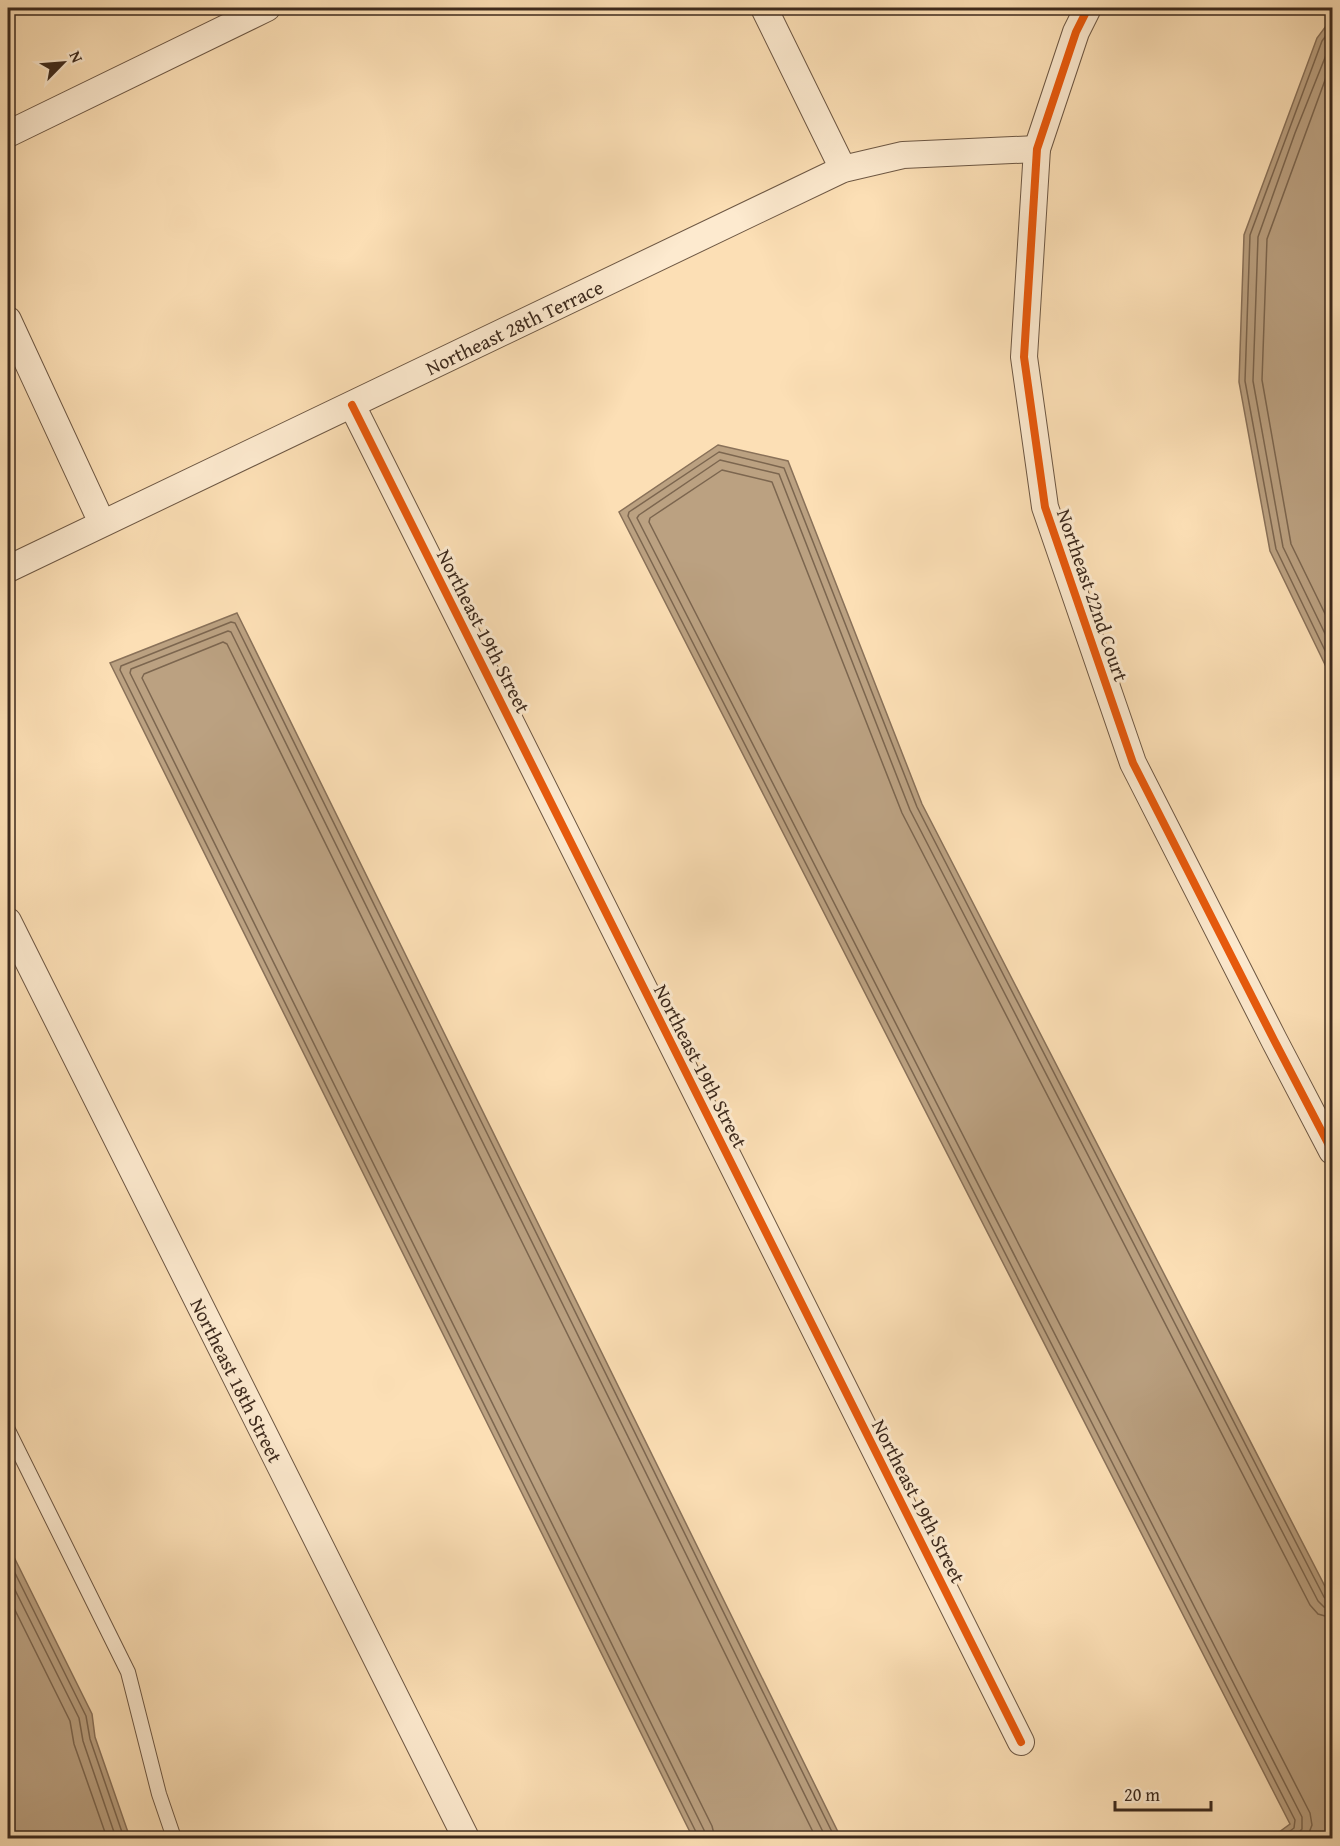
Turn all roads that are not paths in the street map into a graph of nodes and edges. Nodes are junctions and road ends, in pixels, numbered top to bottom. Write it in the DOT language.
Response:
graph roads {
  1 [pos="267,8"];
  2 [pos="764,8"];
  3 [pos="1088,8"];
  4 [pos="8,134"];
  5 [pos="1037,149"];
  6 [pos="843,169"];
  7 [pos="8,320"];
  8 [pos="352,405"];
  9 [pos="102,523"];
  10 [pos="8,569"];
  11 [pos="8,921"];
  12 [pos="1332,1151"];
  13 [pos="8,1430"];
  14 [pos="1021,1742"];
  15 [pos="174,1839"];
  16 [pos="466,1839"];
  1 -- 4 [label="street"];
  2 -- 6 [label="street"];
  3 -- 5 [label="street, Northeast 22nd Court"];
  5 -- 6 [label="street, Northeast 28th Terrace"];
  5 -- 12 [label="street, Northeast 22nd Court"];
  6 -- 8 [label="street, Northeast 28th Terrace"];
  7 -- 9 [label="street"];
  8 -- 9 [label="street, Northeast 28th Terrace"];
  8 -- 14 [label="street, Northeast 19th Street"];
  9 -- 10 [label="street, Northeast 28th Terrace"];
  11 -- 16 [label="street, Northeast 18th Street"];
  13 -- 15 [label="lane"];
}
